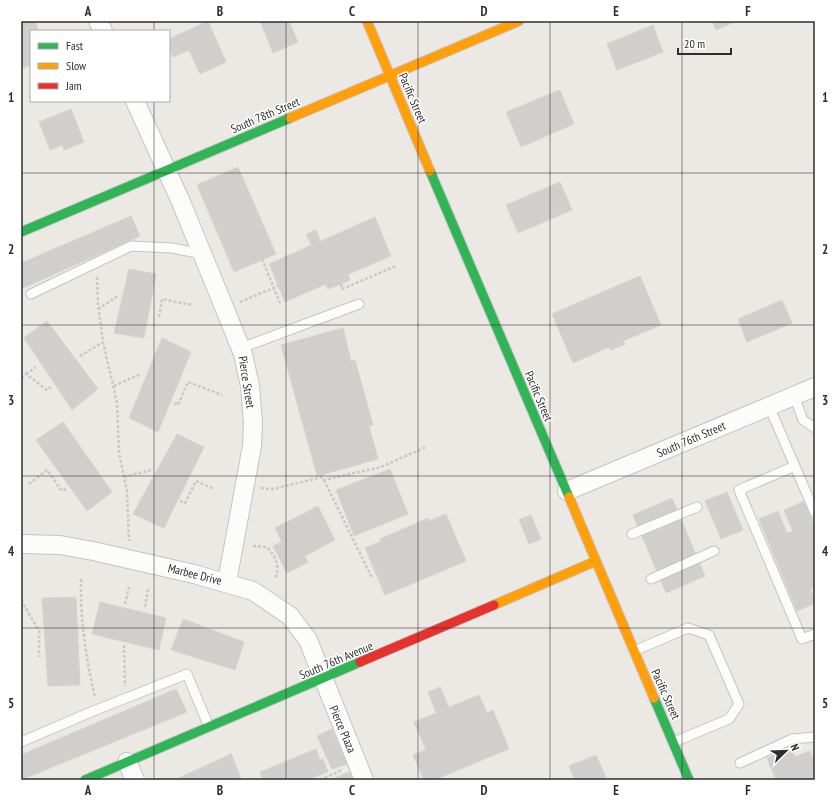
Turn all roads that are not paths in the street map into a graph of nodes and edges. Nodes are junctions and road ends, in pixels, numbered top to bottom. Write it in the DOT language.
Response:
graph roads {
  1 [pos="98,21"];
  2 [pos="367,21"];
  3 [pos="518,21"];
  4 [pos="102,30"];
  5 [pos="390,75"];
  6 [pos="135,102"];
  7 [pos="167,170"];
  8 [pos="21,232"];
  9 [pos="202,254"];
  10 [pos="31,294"];
  11 [pos="359,304"];
  12 [pos="241,348"];
  13 [pos="815,387"];
  14 [pos="794,396"];
  15 [pos="769,406"];
  16 [pos="815,428"];
  17 [pos="795,466"];
  18 [pos="567,491"];
  19 [pos="697,508"];
  20 [pos="815,513"];
  21 [pos="632,534"];
  22 [pos="21,544"];
  23 [pos="714,552"];
  24 [pos="596,562"];
  25 [pos="651,579"];
  26 [pos="226,582"];
  27 [pos="815,634"];
  28 [pos="634,651"];
  29 [pos="323,678"];
  30 [pos="209,727"];
  31 [pos="815,737"];
  32 [pos="21,742"];
  33 [pos="674,742"];
  34 [pos="127,762"];
  35 [pos="740,763"];
  36 [pos="85,780"];
  37 [pos="135,780"];
  38 [pos="364,780"];
  39 [pos="689,780"];
  1 -- 4 [label="street"];
  2 -- 5 [label="main road, Pacific Street"];
  3 -- 5 [label="main road, South 78th Street"];
  5 -- 7 [label="main road, South 78th Street"];
  5 -- 18 [label="main road, Pacific Street"];
  6 -- 7 [label="street, Pierce Street"];
  7 -- 8 [label="main road, South 78th Street"];
  7 -- 9 [label="street, Pierce Street"];
  9 -- 10 [label="lane"];
  9 -- 12 [label="street, Pierce Street"];
  11 -- 12 [label="lane"];
  12 -- 26 [label="street, Pierce Street"];
  13 -- 14 [label="street, South 76th Street"];
  14 -- 15 [label="street, South 76th Street"];
  14 -- 16 [label="lane"];
  15 -- 17 [label="lane"];
  15 -- 18 [label="street, South 76th Street"];
  17 -- 20 [label="lane"];
  17 -- 27 [label="lane"];
  18 -- 24 [label="main road, Pacific Street"];
  19 -- 21 [label="lane"];
  22 -- 26 [label="street, Marbee Drive"];
  23 -- 25 [label="lane"];
  24 -- 28 [label="main road, Pacific Street"];
  24 -- 29 [label="main road, South 76th Avenue"];
  26 -- 29 [label="street, Marbee Drive"];
  28 -- 33 [label="main road, Pacific Street"];
  28 -- 33 [label="lane"];
  29 -- 30 [label="main road, South 76th Avenue"];
  29 -- 38 [label="street, Pierce Plaza"];
  30 -- 32 [label="lane"];
  30 -- 34 [label="main road, South 76th Avenue"];
  31 -- 35 [label="lane"];
  33 -- 39 [label="main road, Pacific Street"];
  34 -- 36 [label="main road, South 76th Avenue"];
  34 -- 37 [label="street"];
}
